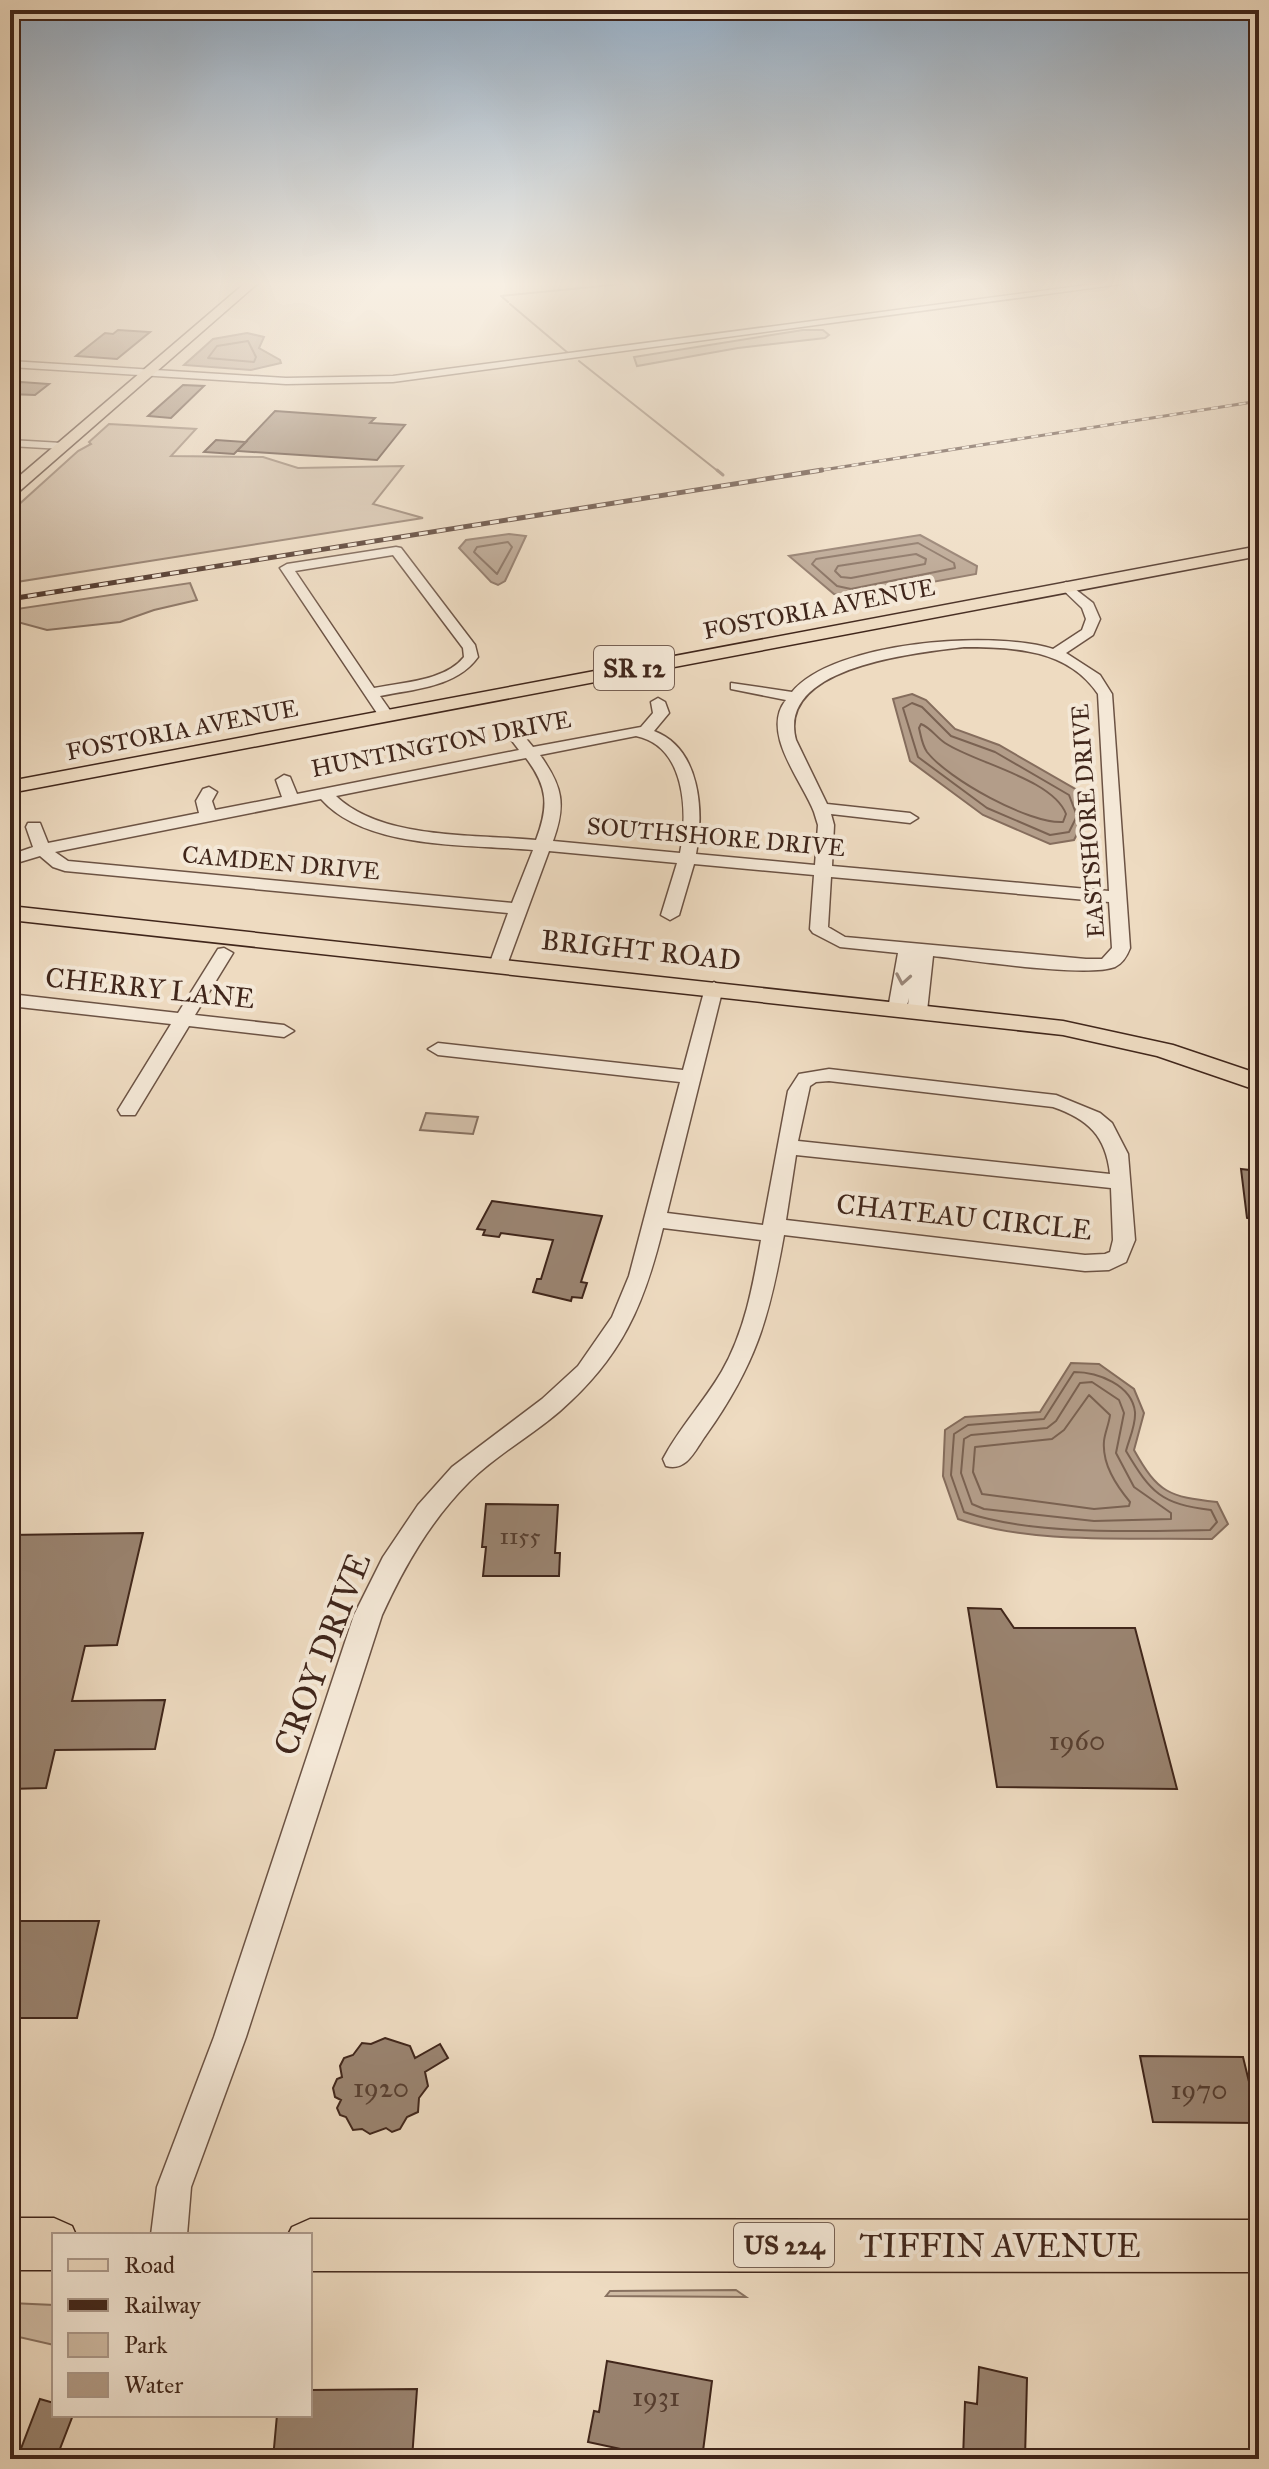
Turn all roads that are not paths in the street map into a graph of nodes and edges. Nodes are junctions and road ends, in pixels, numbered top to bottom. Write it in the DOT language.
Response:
graph roads {
  1 [pos="115,399"];
  2 [pos="10,443"];
  3 [pos="62,446"];
  4 [pos="10,492"];
  5 [pos="1259,551"];
  6 [pos="1066,586"];
  7 [pos="1055,654"];
  8 [pos="736,686"];
  9 [pos="370,693"];
  10 [pos="794,697"];
  11 [pos="658,702"];
  12 [pos="386,716"];
  13 [pos="588,721"];
  14 [pos="645,732"];
  15 [pos="514,733"];
  16 [pos="599,737"];
  17 [pos="528,751"];
  18 [pos="284,780"];
  19 [pos="10,787"];
  20 [pos="209,792"];
  21 [pos="324,792"];
  22 [pos="291,799"];
  23 [pos="822,808"];
  24 [pos="208,816"];
  25 [pos="910,818"];
  26 [pos="34,827"];
  27 [pos="545,847"];
  28 [pos="45,849"];
  29 [pos="10,851"];
  30 [pos="687,859"];
  31 [pos="10,860"];
  32 [pos="825,870"];
  33 [pos="1117,897"];
  34 [pos="520,909"];
  35 [pos="10,913"];
  36 [pos="670,915"];
  37 [pos="917,950"];
  38 [pos="224,953"];
  39 [pos="498,965"];
  40 [pos="714,988"];
  41 [pos="10,1000"];
  42 [pos="908,1010"];
  43 [pos="184,1020"];
  44 [pos="284,1031"];
  45 [pos="438,1049"];
  46 [pos="690,1077"];
  47 [pos="1259,1083"];
  48 [pos="128,1110"];
  49 [pos="788,1147"];
  50 [pos="1122,1182"];
  51 [pos="655,1212"];
  52 [pos="774,1226"];
  53 [pos="675,1459"];
  54 [pos="169,2233"];
  55 [pos="10,2244"];
  56 [pos="52,2244"];
  57 [pos="312,2245"];
  58 [pos="1259,2246"];
  1 -- 3 [label="main road"];
  2 -- 3 [label="street"];
  3 -- 4 [label="main road"];
  5 -- 6 [label="main road, FOSTORIA AVENUE / SR 12"];
  6 -- 7 [label="street"];
  6 -- 12 [label="main road, FOSTORIA AVENUE / SR 12"];
  7 -- 10 [label="street"];
  7 -- 33 [label="street, EASTSHORE DRIVE"];
  8 -- 10 [label="street"];
  9 -- 9 [label="street"];
  9 -- 12 [label="street"];
  10 -- 23 [label="street"];
  11 -- 14 [label="street"];
  12 -- 19 [label="main road, FOSTORIA AVENUE / SR 12"];
  13 -- 16 [label="street"];
  14 -- 16 [label="street, HUNTINGTON DRIVE"];
  14 -- 30 [label="street"];
  15 -- 17 [label="street"];
  16 -- 17 [label="street, HUNTINGTON DRIVE"];
  17 -- 21 [label="street, HUNTINGTON DRIVE"];
  17 -- 27 [label="street"];
  18 -- 22 [label="street"];
  20 -- 24 [label="street"];
  21 -- 22 [label="street, HUNTINGTON DRIVE"];
  21 -- 27 [label="street, SOUTHSHORE DRIVE"];
  22 -- 24 [label="street, HUNTINGTON DRIVE"];
  23 -- 25 [label="street"];
  23 -- 32 [label="street"];
  24 -- 28 [label="street, HUNTINGTON DRIVE"];
  26 -- 28 [label="street"];
  27 -- 30 [label="street, SOUTHSHORE DRIVE"];
  27 -- 34 [label="street"];
  28 -- 29 [label="street, HUNTINGTON DRIVE"];
  28 -- 31 [label="street, HUNTINGTON DRIVE"];
  28 -- 34 [label="street, CAMDEN DRIVE"];
  30 -- 32 [label="street, SOUTHSHORE DRIVE"];
  30 -- 36 [label="street"];
  32 -- 33 [label="street, SOUTHSHORE DRIVE"];
  32 -- 37 [label="street"];
  33 -- 37 [label="street, EASTSHORE DRIVE"];
  34 -- 39 [label="street"];
  35 -- 39 [label="main road, BRIGHT ROAD"];
  37 -- 42 [label="street"];
  38 -- 43 [label="street"];
  39 -- 40 [label="main road, BRIGHT ROAD"];
  40 -- 42 [label="main road, BRIGHT ROAD"];
  40 -- 46 [label="street, CROY DRIVE"];
  41 -- 43 [label="street, CHERRY LANE"];
  42 -- 47 [label="main road, BRIGHT ROAD"];
  43 -- 44 [label="street, CHERRY LANE"];
  43 -- 48 [label="street"];
  45 -- 46 [label="street"];
  46 -- 51 [label="street, CROY DRIVE"];
  49 -- 50 [label="street, CHATEAU CIRCLE"];
  49 -- 50 [label="street, CHATEAU CIRCLE"];
  49 -- 52 [label="street, CHATEAU CIRCLE"];
  50 -- 52 [label="street, CHATEAU CIRCLE"];
  51 -- 52 [label="street"];
  51 -- 54 [label="street, CROY DRIVE"];
  52 -- 53 [label="street, CHATEAU CIRCLE"];
  55 -- 56 [label="highway"];
  57 -- 58 [label="highway, TIFFIN AVENUE / US 224"];
}
